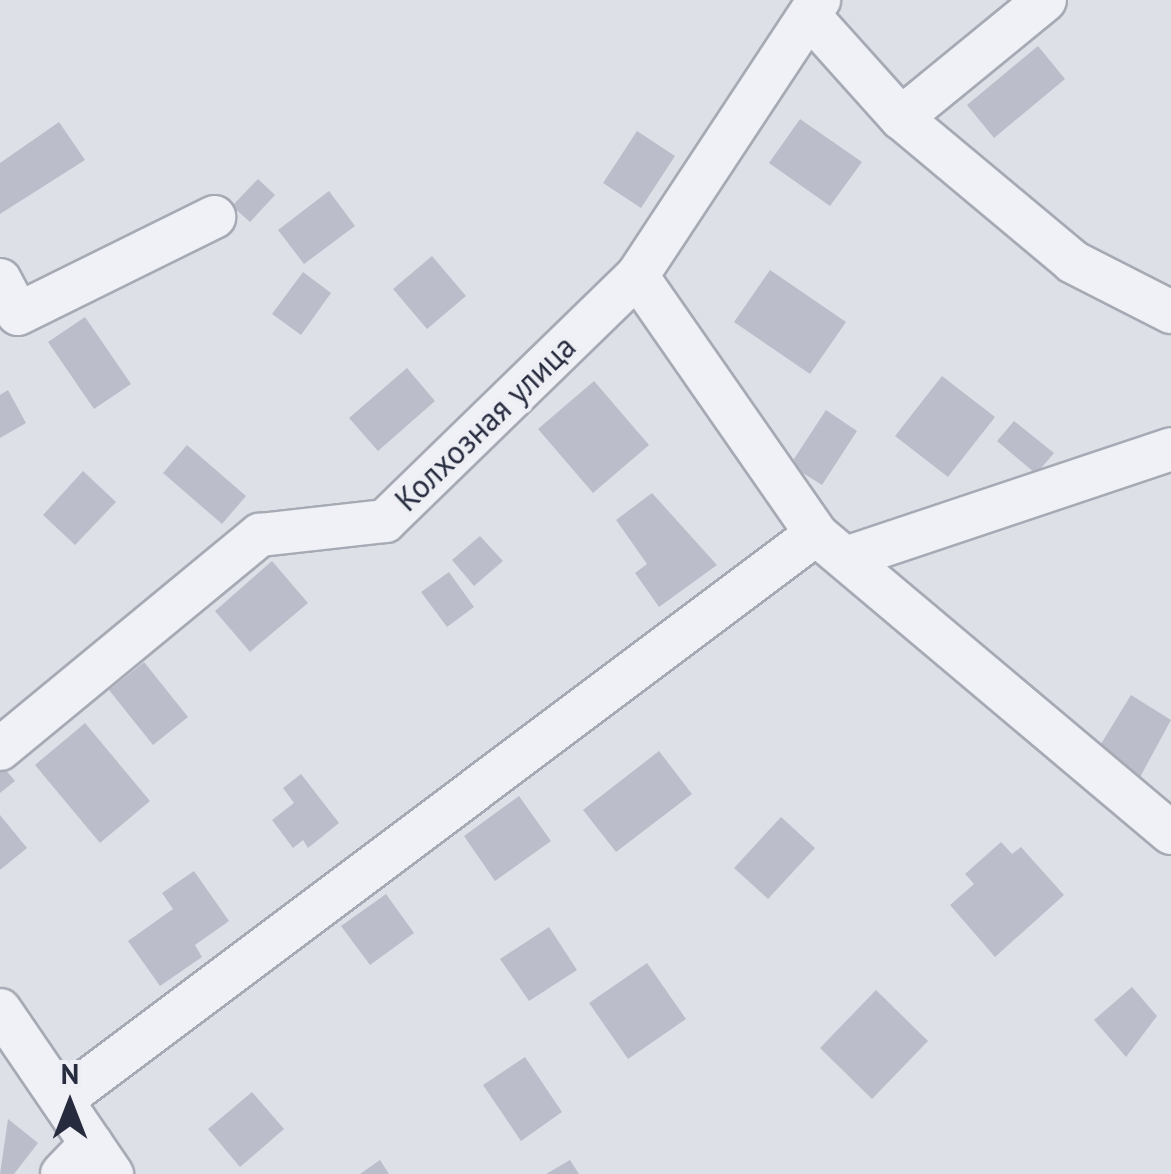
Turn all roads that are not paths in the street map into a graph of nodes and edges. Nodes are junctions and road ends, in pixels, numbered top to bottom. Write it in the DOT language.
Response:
graph roads {
  1 [pos="1044,0"];
  2 [pos="816,10"];
  3 [pos="901,118"];
  4 [pos="214,217"];
  5 [pos="637,276"];
  6 [pos="0,280"];
  7 [pos="1171,312"];
  8 [pos="1171,449"];
  9 [pos="831,546"];
  10 [pos="0,750"];
  11 [pos="1171,833"];
  12 [pos="0,1010"];
  13 [pos="63,1100"];
  14 [pos="89,1164"];
  1 -- 3 [label="street"];
  2 -- 3 [label="street"];
  2 -- 5 [label="street, Колхозная улица"];
  3 -- 7 [label="street"];
  4 -- 6 [label="street"];
  5 -- 9 [label="street"];
  5 -- 10 [label="street, Колхозная улица"];
  8 -- 9 [label="street"];
  9 -- 11 [label="street"];
  9 -- 13 [label="street"];
  12 -- 13 [label="street"];
  13 -- 14 [label="street"];
}
